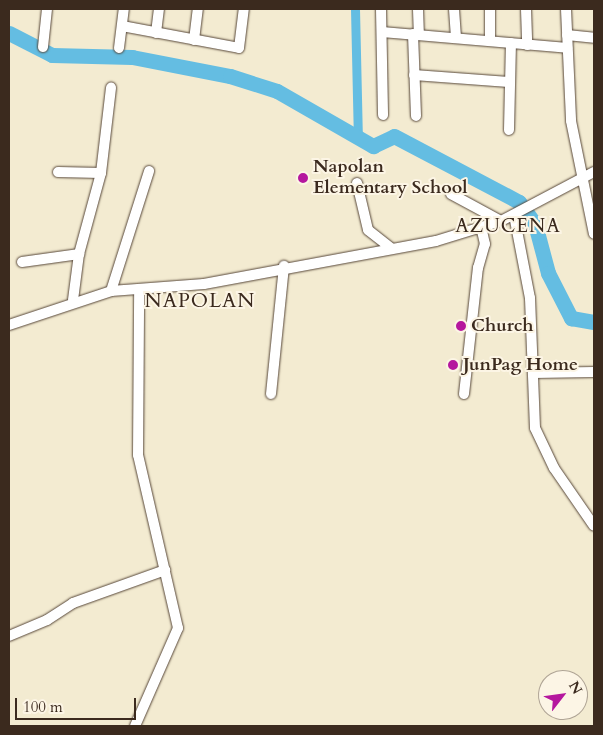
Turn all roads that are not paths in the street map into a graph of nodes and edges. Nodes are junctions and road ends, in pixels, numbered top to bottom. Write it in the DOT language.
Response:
graph roads {
  1 [pos="47,9"];
  2 [pos="124,9"];
  3 [pos="159,9"];
  4 [pos="198,9"];
  5 [pos="244,9"];
  6 [pos="381,9"];
  7 [pos="418,9"];
  8 [pos="454,9"];
  9 [pos="490,9"];
  10 [pos="526,9"];
  11 [pos="566,9"];
  12 [pos="122,26"];
  13 [pos="382,32"];
  14 [pos="156,33"];
  15 [pos="416,34"];
  16 [pos="567,35"];
  17 [pos="456,38"];
  18 [pos="594,38"];
  19 [pos="194,40"];
  20 [pos="490,40"];
  21 [pos="511,43"];
  22 [pos="527,45"];
  23 [pos="43,47"];
  24 [pos="119,48"];
  25 [pos="566,48"];
  26 [pos="414,75"];
  27 [pos="510,82"];
  28 [pos="111,88"];
  29 [pos="383,115"];
  30 [pos="416,116"];
  31 [pos="509,130"];
  32 [pos="149,171"];
  33 [pos="58,172"];
  34 [pos="594,172"];
  35 [pos="101,173"];
  36 [pos="582,179"];
  37 [pos="357,183"];
  38 [pos="451,194"];
  39 [pos="518,213"];
  40 [pos="501,221"];
  41 [pos="481,227"];
  42 [pos="594,234"];
  43 [pos="391,248"];
  44 [pos="79,254"];
  45 [pos="22,262"];
  46 [pos="284,266"];
  47 [pos="111,291"];
  48 [pos="139,292"];
  49 [pos="73,300"];
  50 [pos="9,325"];
  51 [pos="594,372"];
  52 [pos="534,373"];
  53 [pos="271,394"];
  54 [pos="464,394"];
  55 [pos="594,526"];
  56 [pos="165,570"];
  57 [pos="9,636"];
  58 [pos="135,726"];
  1 -- 23 [label="street"];
  2 -- 12 [label="street"];
  3 -- 14 [label="street"];
  4 -- 19 [label="street"];
  5 -- 19 [label="street"];
  6 -- 13 [label="street"];
  7 -- 15 [label="street"];
  8 -- 17 [label="street"];
  9 -- 20 [label="street"];
  10 -- 22 [label="street"];
  11 -- 16 [label="street"];
  12 -- 14 [label="street"];
  12 -- 24 [label="street"];
  13 -- 15 [label="street"];
  13 -- 29 [label="street"];
  14 -- 19 [label="street"];
  15 -- 17 [label="street"];
  15 -- 26 [label="street"];
  16 -- 18 [label="street"];
  16 -- 25 [label="street"];
  17 -- 20 [label="street"];
  20 -- 21 [label="street"];
  21 -- 22 [label="street"];
  21 -- 27 [label="street"];
  22 -- 25 [label="street"];
  25 -- 36 [label="street"];
  26 -- 27 [label="street"];
  26 -- 30 [label="street"];
  27 -- 31 [label="street"];
  28 -- 35 [label="street"];
  32 -- 47 [label="street"];
  33 -- 35 [label="street"];
  34 -- 36 [label="street"];
  35 -- 44 [label="street"];
  36 -- 39 [label="street"];
  36 -- 42 [label="street"];
  37 -- 43 [label="street"];
  38 -- 40 [label="street"];
  39 -- 40 [label="street"];
  39 -- 52 [label="street"];
  40 -- 41 [label="street"];
  41 -- 43 [label="street"];
  41 -- 54 [label="street"];
  43 -- 46 [label="street"];
  44 -- 45 [label="street"];
  44 -- 49 [label="street"];
  46 -- 48 [label="street"];
  46 -- 53 [label="street"];
  47 -- 48 [label="street"];
  47 -- 49 [label="street"];
  48 -- 56 [label="street"];
  49 -- 50 [label="street"];
  51 -- 52 [label="street"];
  52 -- 55 [label="street"];
  56 -- 57 [label="street"];
  56 -- 58 [label="street"];
}
